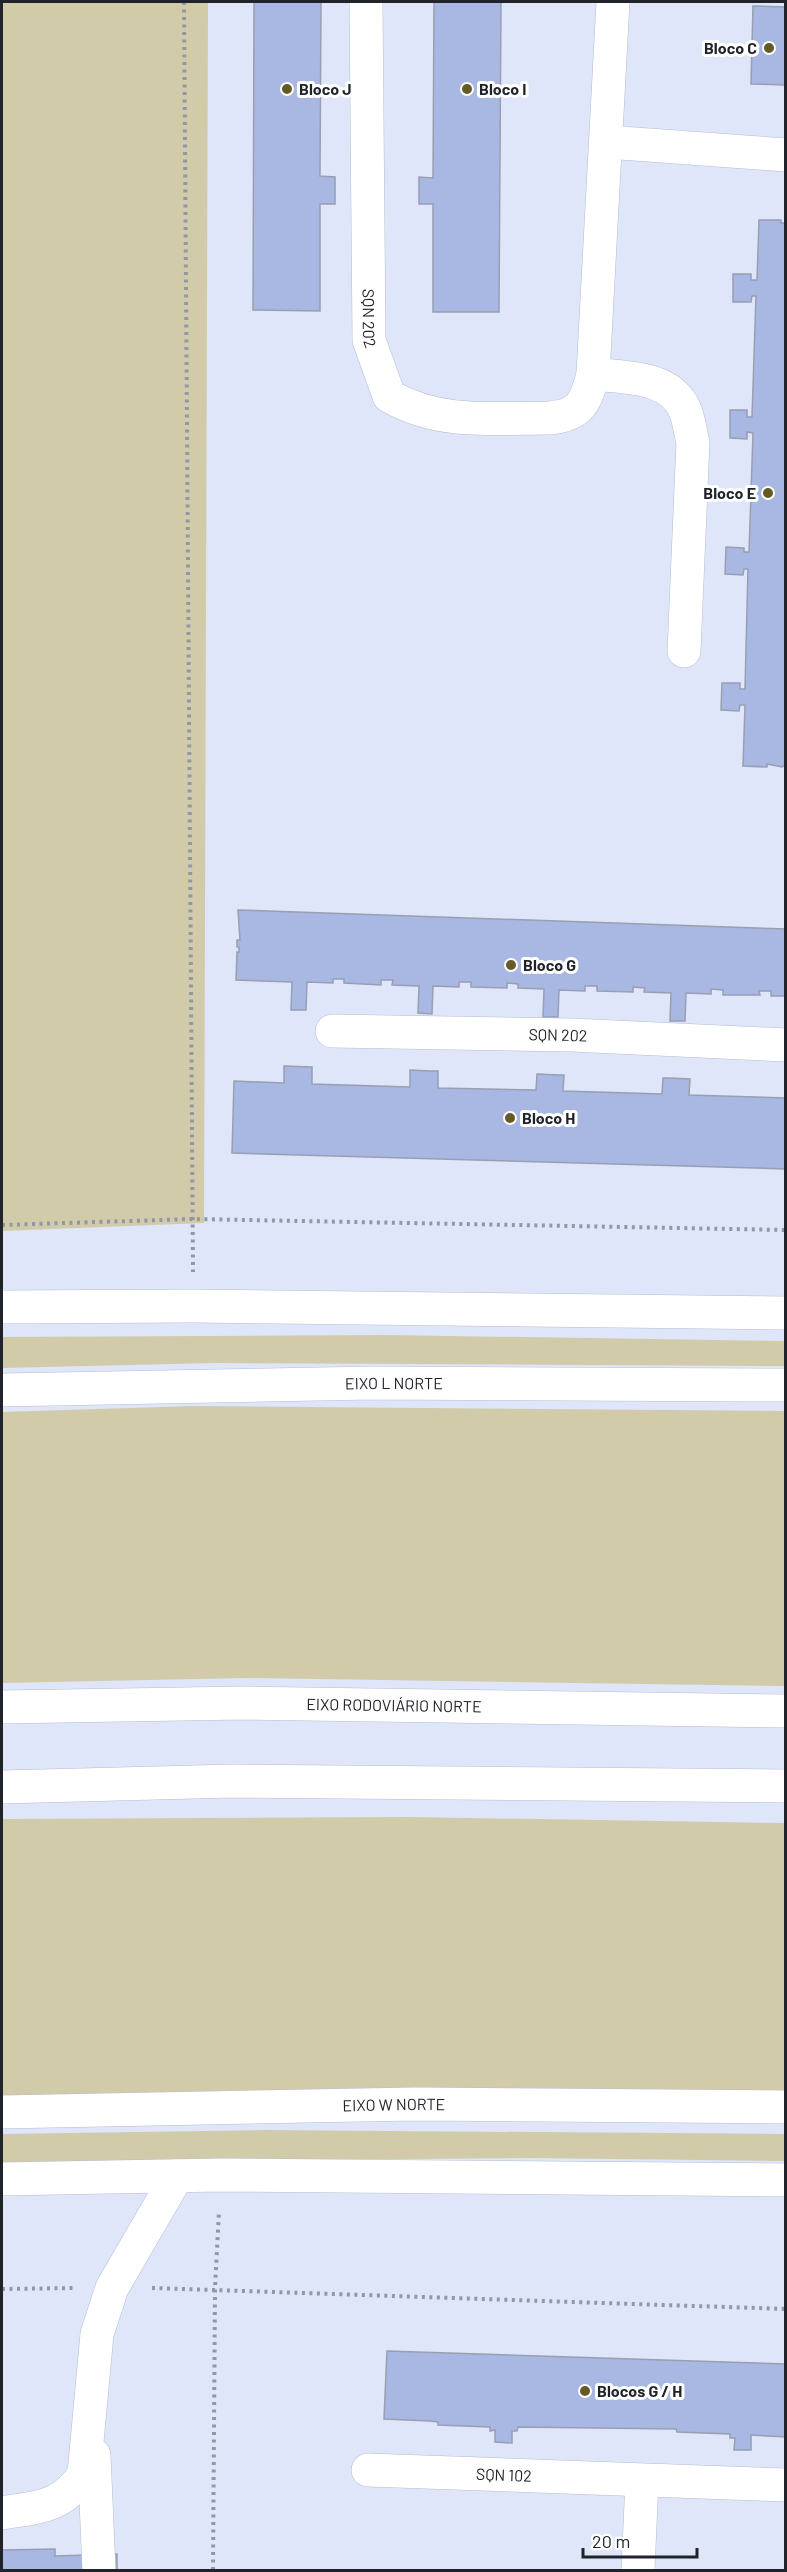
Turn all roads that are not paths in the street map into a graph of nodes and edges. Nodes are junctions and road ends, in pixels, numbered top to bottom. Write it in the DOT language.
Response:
graph roads {
  1 [pos="366,2"];
  2 [pos="613,2"];
  3 [pos="607,142"];
  4 [pos="786,155"];
  5 [pos="593,374"];
  6 [pos="684,651"];
  7 [pos="332,1031"];
  8 [pos="786,1045"];
  9 [pos="2,1307"];
  10 [pos="786,1313"];
  11 [pos="786,1385"];
  12 [pos="2,1390"];
  13 [pos="2,1707"];
  14 [pos="786,1711"];
  15 [pos="786,1786"];
  16 [pos="2,1787"];
  17 [pos="786,2107"];
  18 [pos="2,2112"];
  19 [pos="177,2176"];
  20 [pos="2,2179"];
  21 [pos="786,2180"];
  22 [pos="92,2407"];
  23 [pos="368,2470"];
  24 [pos="642,2481"];
  25 [pos="786,2485"];
  26 [pos="2,2513"];
  27 [pos="99,2571"];
  28 [pos="638,2571"];
  1 -- 5 [label="main road, SQN 202"];
  2 -- 3 [label="main road, SQN 202"];
  3 -- 4 [label="main road"];
  3 -- 5 [label="main road, SQN 202"];
  5 -- 6 [label="main road"];
  7 -- 8 [label="main road, SQN 202"];
  9 -- 10 [label="main road"];
  11 -- 12 [label="main road, EIXO L NORTE"];
  13 -- 14 [label="main road, EIXO RODOVIÁRIO NORTE"];
  15 -- 16 [label="main road"];
  17 -- 18 [label="main road, EIXO W NORTE"];
  19 -- 20 [label="main road"];
  19 -- 21 [label="main road"];
  19 -- 22 [label="main road"];
  22 -- 26 [label="main road"];
  22 -- 27 [label="main road"];
  23 -- 24 [label="main road, SQN 102"];
  24 -- 25 [label="main road, SQN 102"];
  24 -- 28 [label="main road"];
}
